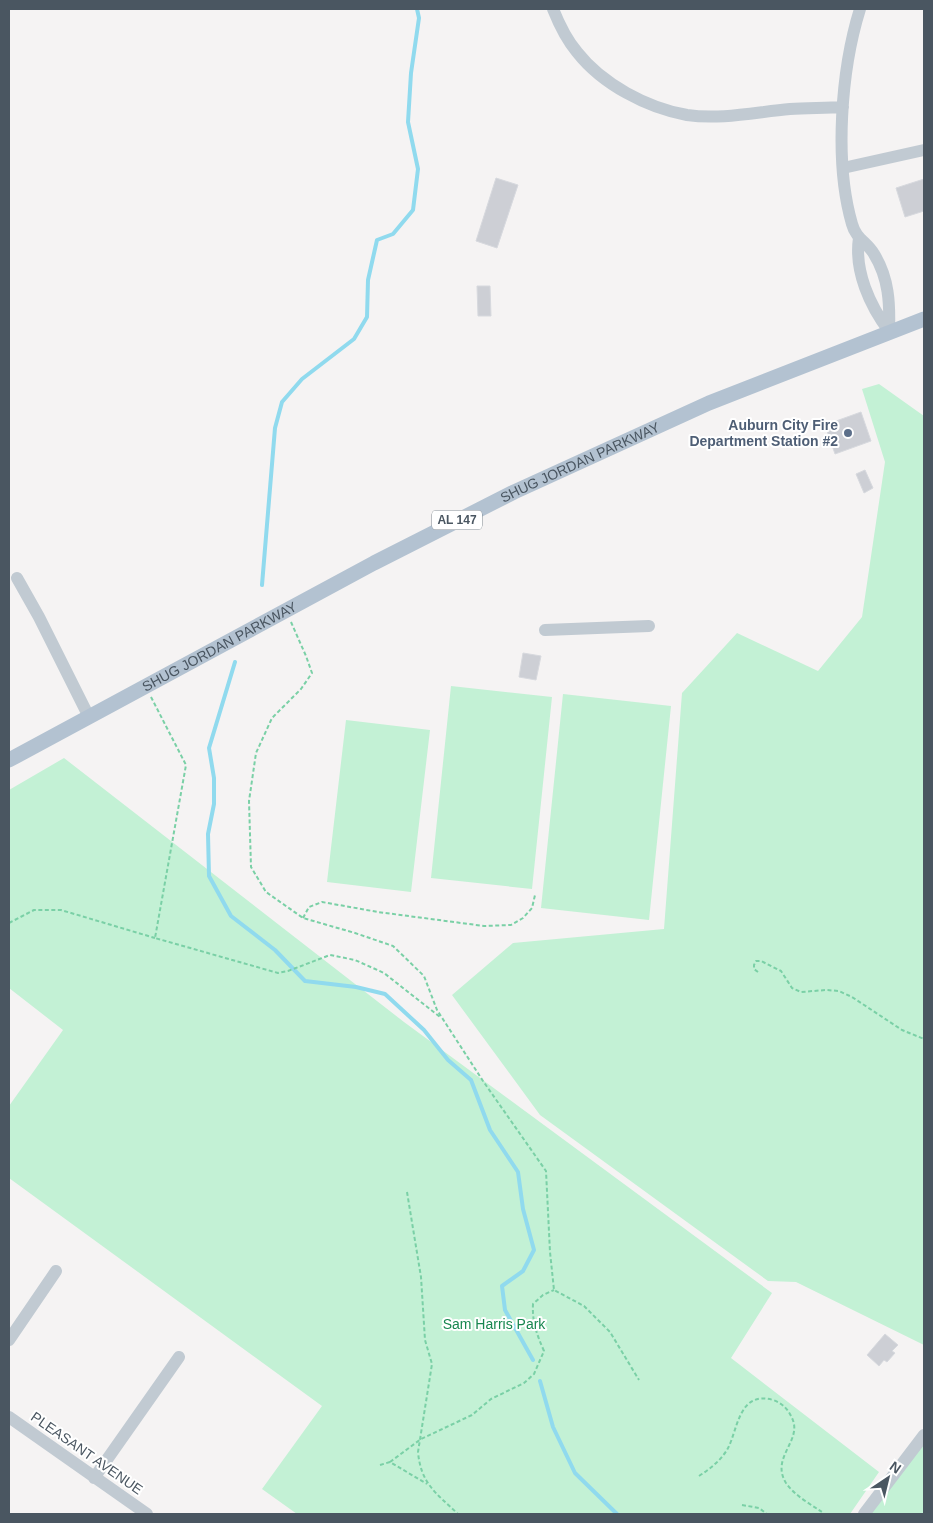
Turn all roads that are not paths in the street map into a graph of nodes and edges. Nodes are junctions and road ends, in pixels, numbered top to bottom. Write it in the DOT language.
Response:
graph roads {
  1 [pos="553,9"];
  2 [pos="860,9"];
  3 [pos="843,107"];
  4 [pos="924,150"];
  5 [pos="843,168"];
  6 [pos="858,238"];
  7 [pos="924,318"];
  8 [pos="889,331"];
  9 [pos="17,578"];
  10 [pos="649,626"];
  11 [pos="545,630"];
  12 [pos="89,717"];
  13 [pos="9,760"];
  14 [pos="56,1271"];
  15 [pos="9,1340"];
  16 [pos="178,1357"];
  17 [pos="9,1417"];
  18 [pos="924,1436"];
  19 [pos="94,1478"];
  20 [pos="147,1514"];
  21 [pos="864,1514"];
  1 -- 3 [label="street"];
  2 -- 3 [label="street"];
  3 -- 5 [label="street"];
  4 -- 5 [label="street"];
  5 -- 6 [label="street"];
  6 -- 8 [label="street"];
  6 -- 8 [label="street"];
  7 -- 8 [label="main road, SHUG JORDAN PARKWAY / AL 147"];
  8 -- 12 [label="main road, SHUG JORDAN PARKWAY / AL 147"];
  9 -- 12 [label="street"];
  10 -- 11 [label="street"];
  12 -- 13 [label="main road, SHUG JORDAN PARKWAY / AL 147"];
  14 -- 15 [label="street"];
  16 -- 19 [label="street"];
  17 -- 19 [label="street, PLEASANT AVENUE"];
  18 -- 21 [label="street"];
  19 -- 20 [label="street, PLEASANT AVENUE"];
}
